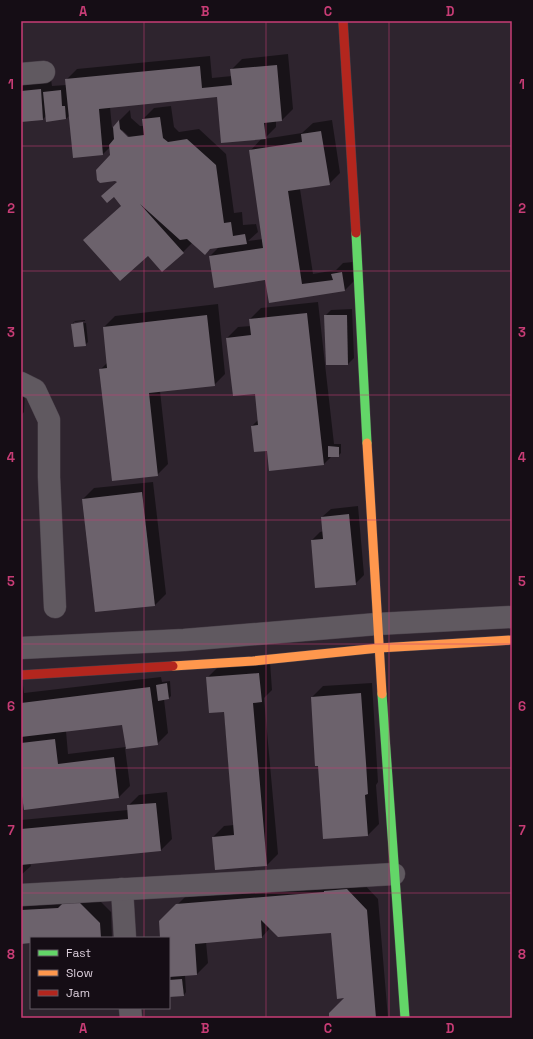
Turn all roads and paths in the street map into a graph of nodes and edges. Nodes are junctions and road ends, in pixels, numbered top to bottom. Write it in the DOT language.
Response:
graph roads {
  1 [pos="343,21"];
  2 [pos="44,72"];
  3 [pos="21,74"];
  4 [pos="21,383"];
  5 [pos="55,607"];
  6 [pos="512,617"];
  7 [pos="377,624"];
  8 [pos="512,640"];
  9 [pos="21,648"];
  10 [pos="379,648"];
  11 [pos="21,675"];
  12 [pos="394,874"];
  13 [pos="122,889"];
  14 [pos="21,894"];
  15 [pos="125,937"];
  16 [pos="405,1018"];
  1 -- 7 [label="street"];
  2 -- 3 [label="street"];
  4 -- 5 [label="street"];
  6 -- 7 [label="street"];
  7 -- 9 [label="street"];
  7 -- 10 [label="street"];
  8 -- 10 [label="street"];
  10 -- 11 [label="street"];
  10 -- 12 [label="street"];
  12 -- 13 [label="street"];
  12 -- 16 [label="street"];
  13 -- 14 [label="street"];
  13 -- 15 [label="street"];
}
